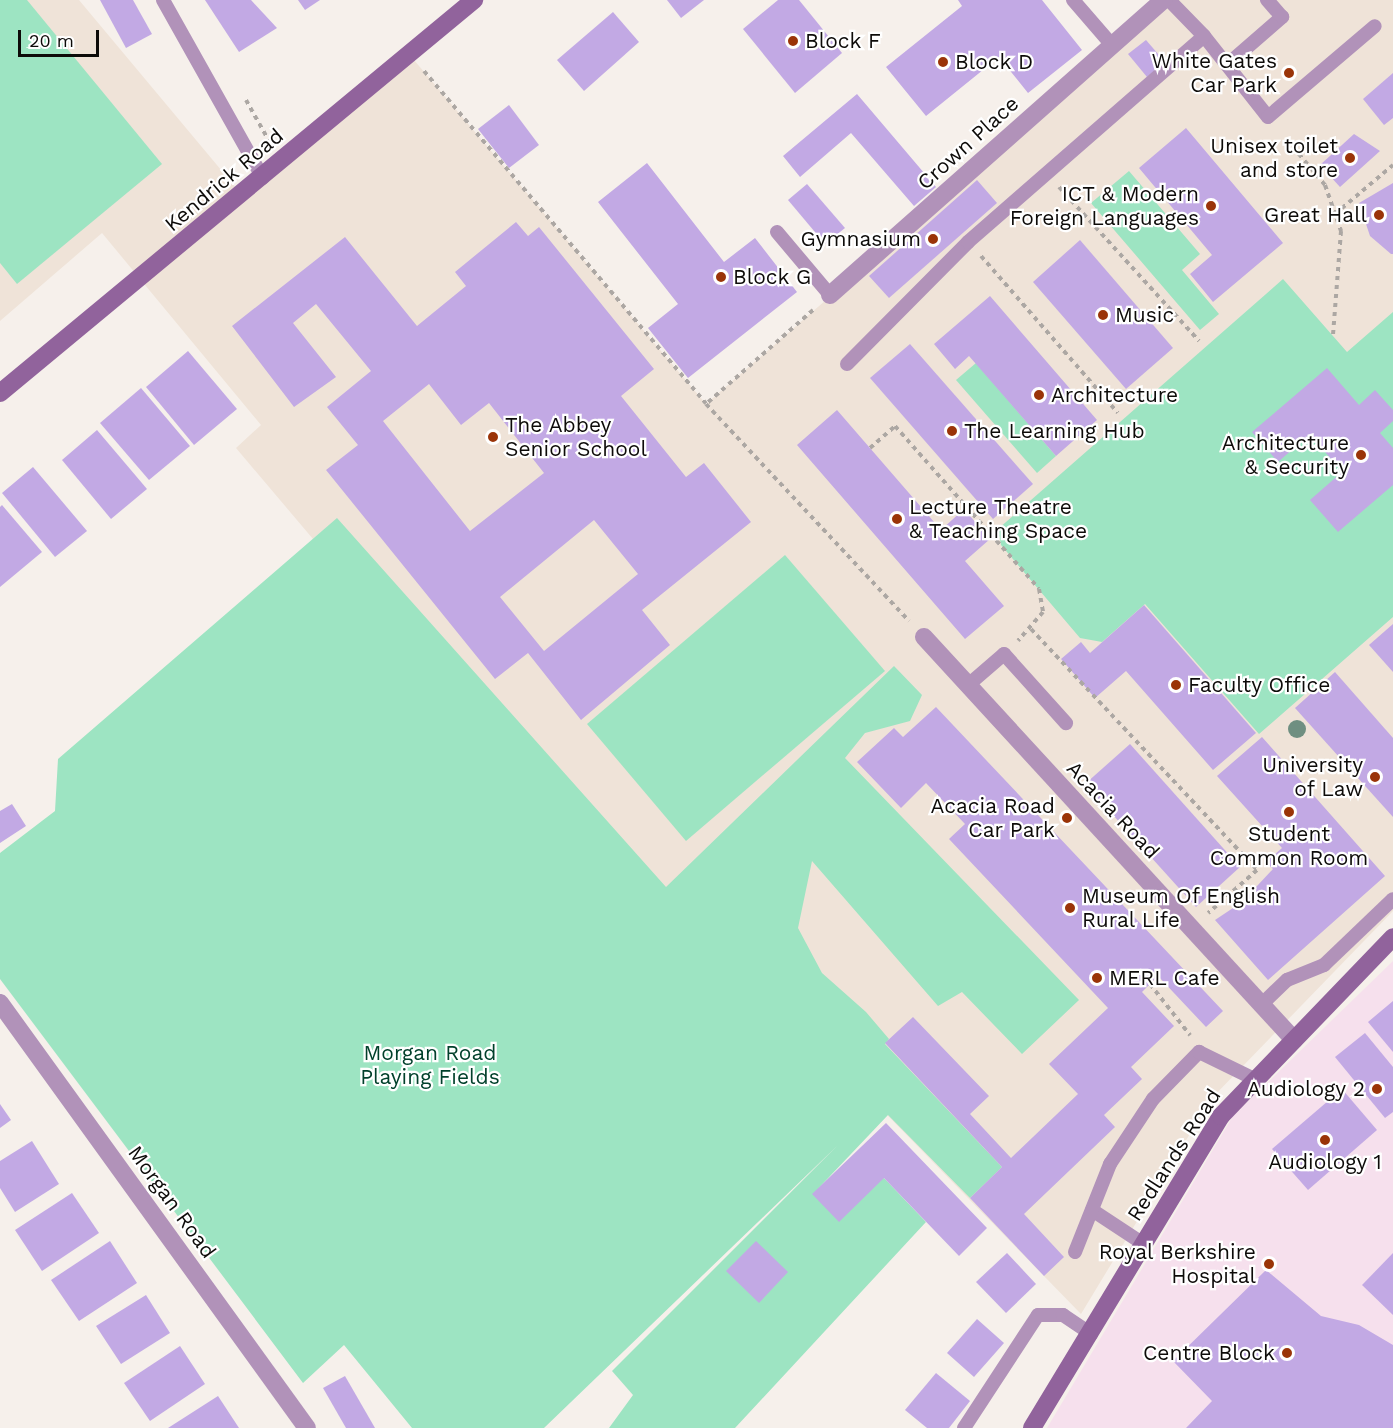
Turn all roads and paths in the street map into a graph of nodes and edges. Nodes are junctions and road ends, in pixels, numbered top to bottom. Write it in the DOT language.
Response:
graph roads {
  1 [pos="163,0"];
  2 [pos="474,0"];
  3 [pos="1072,0"];
  4 [pos="1163,0"];
  5 [pos="1169,0"];
  6 [pos="1267,0"];
  7 [pos="1375,26"];
  8 [pos="1204,36"];
  9 [pos="1112,45"];
  10 [pos="408,53"];
  11 [pos="1228,64"];
  12 [pos="1293,147"];
  13 [pos="1393,165"];
  14 [pos="1049,175"];
  15 [pos="263,178"];
  16 [pos="1335,214"];
  17 [pos="777,232"];
  18 [pos="968,242"];
  19 [pos="830,295"];
  20 [pos="1332,335"];
  21 [pos="1199,341"];
  22 [pos="847,364"];
  23 [pos="0,393"];
  24 [pos="706,404"];
  25 [pos="1118,413"];
  26 [pos="870,448"];
  27 [pos="1031,629"];
  28 [pos="924,637"];
  29 [pos="1004,654"];
  30 [pos="967,686"];
  31 [pos="1066,723"];
  32 [pos="1393,899"];
  33 [pos="1191,928"];
  34 [pos="1393,937"];
  35 [pos="1150,984"];
  36 [pos="0,1002"];
  37 [pos="1262,1004"];
  38 [pos="1294,1040"];
  39 [pos="1199,1052"];
  40 [pos="1254,1079"];
  41 [pos="1092,1210"];
  42 [pos="1142,1243"];
  43 [pos="1075,1252"];
  44 [pos="1091,1334"];
  45 [pos="307,1428"];
  46 [pos="964,1428"];
  47 [pos="1032,1428"];
  1 -- 15 [label="lane"];
  2 -- 10 [label="street, Kendrick Road"];
  3 -- 9 [label="lane"];
  4 -- 9 [label="street, Crown Place"];
  5 -- 8 [label="lane"];
  6 -- 11 [label="lane"];
  7 -- 11 [label="lane"];
  8 -- 11 [label="lane"];
  8 -- 14 [label="lane"];
  9 -- 19 [label="street, Crown Place"];
  10 -- 15 [label="street, Kendrick Road"];
  10 -- 24 [label="path"];
  12 -- 16 [label="path"];
  13 -- 16 [label="path"];
  14 -- 18 [label="lane"];
  14 -- 21 [label="path"];
  15 -- 23 [label="street, Kendrick Road"];
  16 -- 20 [label="path"];
  17 -- 19 [label="lane"];
  18 -- 22 [label="lane"];
  18 -- 25 [label="path"];
  19 -- 24 [label="path"];
  24 -- 28 [label="path"];
  26 -- 27 [label="path"];
  27 -- 29 [label="path"];
  27 -- 33 [label="path"];
  28 -- 30 [label="street, Acacia Road"];
  29 -- 30 [label="lane"];
  29 -- 31 [label="lane"];
  30 -- 33 [label="street, Acacia Road"];
  32 -- 37 [label="lane"];
  33 -- 37 [label="street, Acacia Road"];
  34 -- 38 [label="street, Redlands Road"];
  35 -- 39 [label="path"];
  36 -- 45 [label="street, Morgan Road"];
  37 -- 38 [label="street, Acacia Road"];
  38 -- 40 [label="street, Redlands Road"];
  39 -- 40 [label="lane"];
  39 -- 41 [label="lane"];
  40 -- 42 [label="street, Redlands Road"];
  41 -- 42 [label="lane"];
  41 -- 43 [label="lane"];
  42 -- 44 [label="street, Redlands Road"];
  44 -- 46 [label="lane"];
  44 -- 47 [label="street, Redlands Road"];
}
